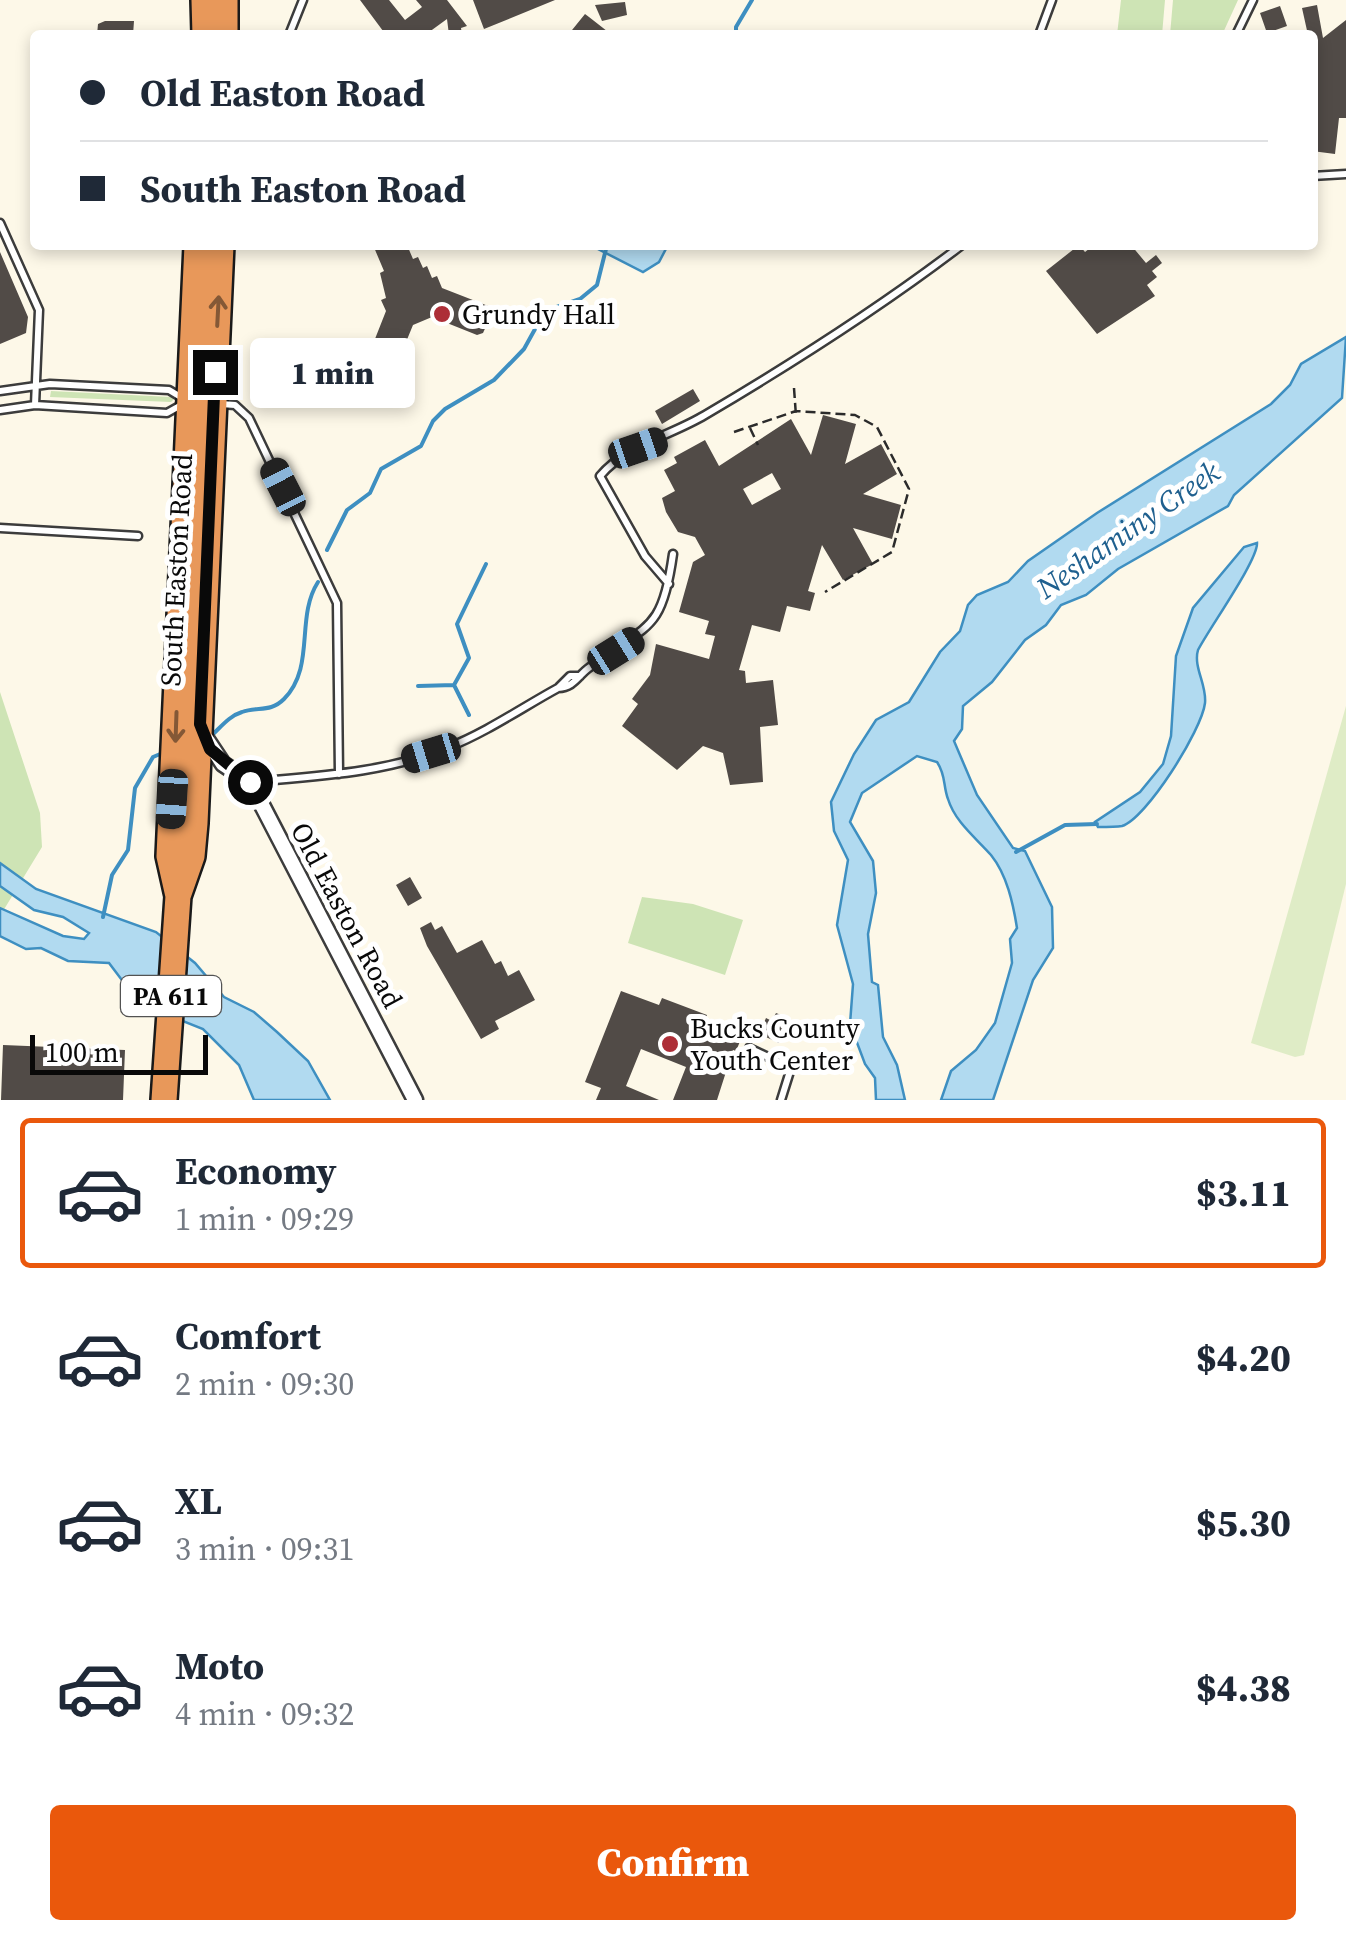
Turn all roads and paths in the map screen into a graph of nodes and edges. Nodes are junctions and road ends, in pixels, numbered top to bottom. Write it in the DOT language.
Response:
graph roads {
  1 [pos="204,0"];
  2 [pos="226,0"];
  3 [pos="304,0"];
  4 [pos="1052,0"];
  5 [pos="1253,0"];
  6 [pos="205,30"];
  7 [pos="226,30"];
  8 [pos="291,30"];
  9 [pos="1041,30"];
  10 [pos="1238,30"];
  11 [pos="1346,174"];
  12 [pos="1318,176"];
  13 [pos="0,223"];
  14 [pos="197,250"];
  15 [pos="220,250"];
  16 [pos="956,250"];
  17 [pos="34,385"];
  18 [pos="794,388"];
  19 [pos="0,391"];
  20 [pos="201,402"];
  21 [pos="35,405"];
  22 [pos="0,410"];
  23 [pos="795,414"];
  24 [pos="865,419"];
  25 [pos="862,426"];
  26 [pos="750,428"];
  27 [pos="734,432"];
  28 [pos="758,445"];
  29 [pos="0,528"];
  30 [pos="138,536"];
  31 [pos="674,554"];
  32 [pos="669,584"];
  33 [pos="826,592"];
  34 [pos="200,724"];
  35 [pos="224,764"];
  36 [pos="339,774"];
  37 [pos="250,782"];
  38 [pos="196,807"];
  39 [pos="178,905"];
  40 [pos="749,1048"];
  41 [pos="164,1089"];
  42 [pos="416,1100"];
  43 [pos="780,1100"];
  1 -- 6 [label="highway"];
  2 -- 7 [label="highway"];
  3 -- 8 [label="lane"];
  4 -- 9 [label="lane"];
  5 -- 10 [label="lane"];
  11 -- 12 [label="lane"];
  13 -- 17 [label="lane"];
  14 -- 20 [label="highway, South Easton Road / PA 611"];
  20 -- 15 [label="highway, South Easton Road / PA 611, one-way"];
  16 -- 32 [label="lane"];
  17 -- 19 [label="lane"];
  17 -- 20 [label="lane"];
  17 -- 21 [label="lane"];
  18 -- 23 [label="path"];
  20 -- 21 [label="lane"];
  20 -- 34 [label="highway, South Easton Road / PA 611"];
  20 -- 36 [label="lane"];
  20 -- 39 [label="highway, South Easton Road / PA 611, one-way"];
  21 -- 22 [label="lane"];
  23 -- 24 [label="path"];
  23 -- 26 [label="path"];
  24 -- 25 [label="path"];
  24 -- 33 [label="path"];
  26 -- 27 [label="path"];
  26 -- 28 [label="path"];
  29 -- 30 [label="lane"];
  31 -- 32 [label="lane"];
  32 -- 36 [label="lane"];
  34 -- 35 [label="street, Old Easton Road"];
  34 -- 38 [label="highway, South Easton Road / PA 611"];
  35 -- 37 [label="street, Old Easton Road"];
  35 -- 38 [label="street"];
  36 -- 37 [label="lane"];
  37 -- 42 [label="street, Old Easton Road"];
  38 -- 39 [label="highway, South Easton Road / PA 611"];
  39 -- 41 [label="highway, South Easton Road / PA 611"];
  40 -- 43 [label="lane"];
}
